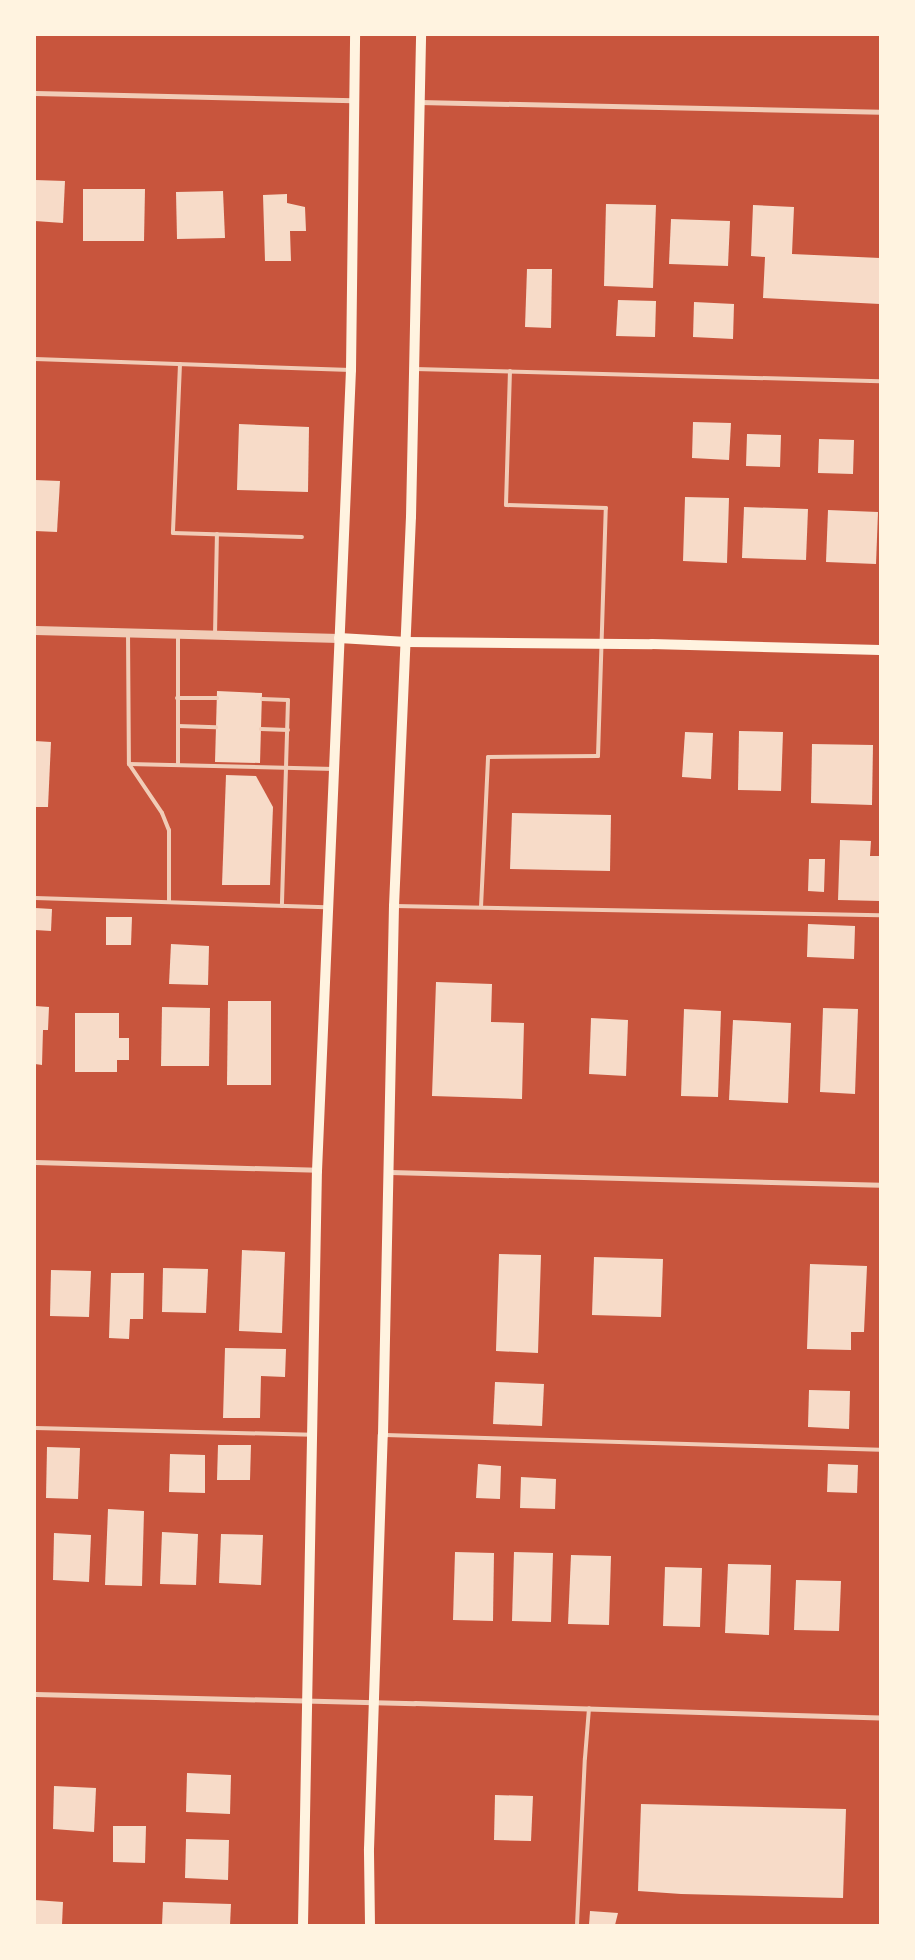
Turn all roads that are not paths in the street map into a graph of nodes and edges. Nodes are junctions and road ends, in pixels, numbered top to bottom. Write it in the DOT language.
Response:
graph roads {
  1 [pos="355,35"];
  2 [pos="421,35"];
  3 [pos="35,93"];
  4 [pos="353,100"];
  5 [pos="419,102"];
  6 [pos="880,112"];
  7 [pos="35,359"];
  8 [pos="180,364"];
  9 [pos="415,369"];
  10 [pos="351,370"];
  11 [pos="510,372"];
  12 [pos="880,381"];
  13 [pos="217,534"];
  14 [pos="302,537"];
  15 [pos="35,630"];
  16 [pos="128,632"];
  17 [pos="178,634"];
  18 [pos="215,635"];
  19 [pos="339,638"];
  20 [pos="407,642"];
  21 [pos="602,644"];
  22 [pos="880,650"];
  23 [pos="177,698"];
  24 [pos="217,698"];
  25 [pos="262,699"];
  26 [pos="178,726"];
  27 [pos="216,727"];
  28 [pos="262,729"];
  29 [pos="288,730"];
  30 [pos="129,764"];
  31 [pos="178,765"];
  32 [pos="287,769"];
  33 [pos="334,769"];
  34 [pos="35,898"];
  35 [pos="170,902"];
  36 [pos="282,906"];
  37 [pos="394,906"];
  38 [pos="328,907"];
  39 [pos="481,907"];
  40 [pos="880,916"];
  41 [pos="35,1162"];
  42 [pos="317,1170"];
  43 [pos="390,1172"];
  44 [pos="880,1185"];
  45 [pos="35,1428"];
  46 [pos="312,1435"];
  47 [pos="383,1435"];
  48 [pos="880,1450"];
  49 [pos="35,1694"];
  50 [pos="307,1700"];
  51 [pos="376,1702"];
  52 [pos="589,1708"];
  53 [pos="880,1718"];
  54 [pos="303,1925"];
  55 [pos="370,1925"];
  56 [pos="577,1925"];
  1 -- 4 [label="main road"];
  2 -- 5 [label="main road"];
  3 -- 4 [label="street"];
  4 -- 10 [label="main road"];
  5 -- 6 [label="street"];
  5 -- 9 [label="main road"];
  7 -- 8 [label="lane"];
  8 -- 10 [label="lane"];
  8 -- 13 [label="lane"];
  9 -- 11 [label="lane"];
  9 -- 20 [label="main road"];
  10 -- 19 [label="main road"];
  11 -- 12 [label="lane"];
  11 -- 21 [label="lane"];
  13 -- 14 [label="lane"];
  13 -- 18 [label="lane"];
  15 -- 16 [label="street"];
  16 -- 17 [label="street"];
  16 -- 30 [label="lane"];
  17 -- 18 [label="street"];
  17 -- 23 [label="lane"];
  18 -- 19 [label="street"];
  19 -- 20 [label="main road"];
  19 -- 33 [label="main road"];
  20 -- 21 [label="main road"];
  20 -- 37 [label="main road"];
  21 -- 22 [label="main road"];
  21 -- 39 [label="lane"];
  23 -- 24 [label="lane"];
  23 -- 26 [label="lane"];
  25 -- 29 [label="lane"];
  26 -- 27 [label="lane"];
  26 -- 31 [label="lane"];
  28 -- 29 [label="lane"];
  29 -- 32 [label="lane"];
  30 -- 31 [label="lane"];
  30 -- 35 [label="lane"];
  31 -- 32 [label="lane"];
  32 -- 33 [label="lane"];
  32 -- 36 [label="lane"];
  33 -- 38 [label="main road"];
  34 -- 35 [label="lane"];
  35 -- 36 [label="lane"];
  36 -- 38 [label="lane"];
  37 -- 39 [label="lane"];
  37 -- 43 [label="main road"];
  38 -- 42 [label="main road"];
  39 -- 40 [label="lane"];
  41 -- 42 [label="street"];
  42 -- 46 [label="main road"];
  43 -- 44 [label="street"];
  43 -- 47 [label="main road"];
  45 -- 46 [label="lane"];
  46 -- 50 [label="main road"];
  47 -- 48 [label="lane"];
  47 -- 51 [label="main road"];
  49 -- 50 [label="street"];
  50 -- 51 [label="street"];
  50 -- 54 [label="main road"];
  51 -- 52 [label="street"];
  51 -- 55 [label="main road"];
  52 -- 53 [label="street"];
  52 -- 56 [label="lane"];
}
